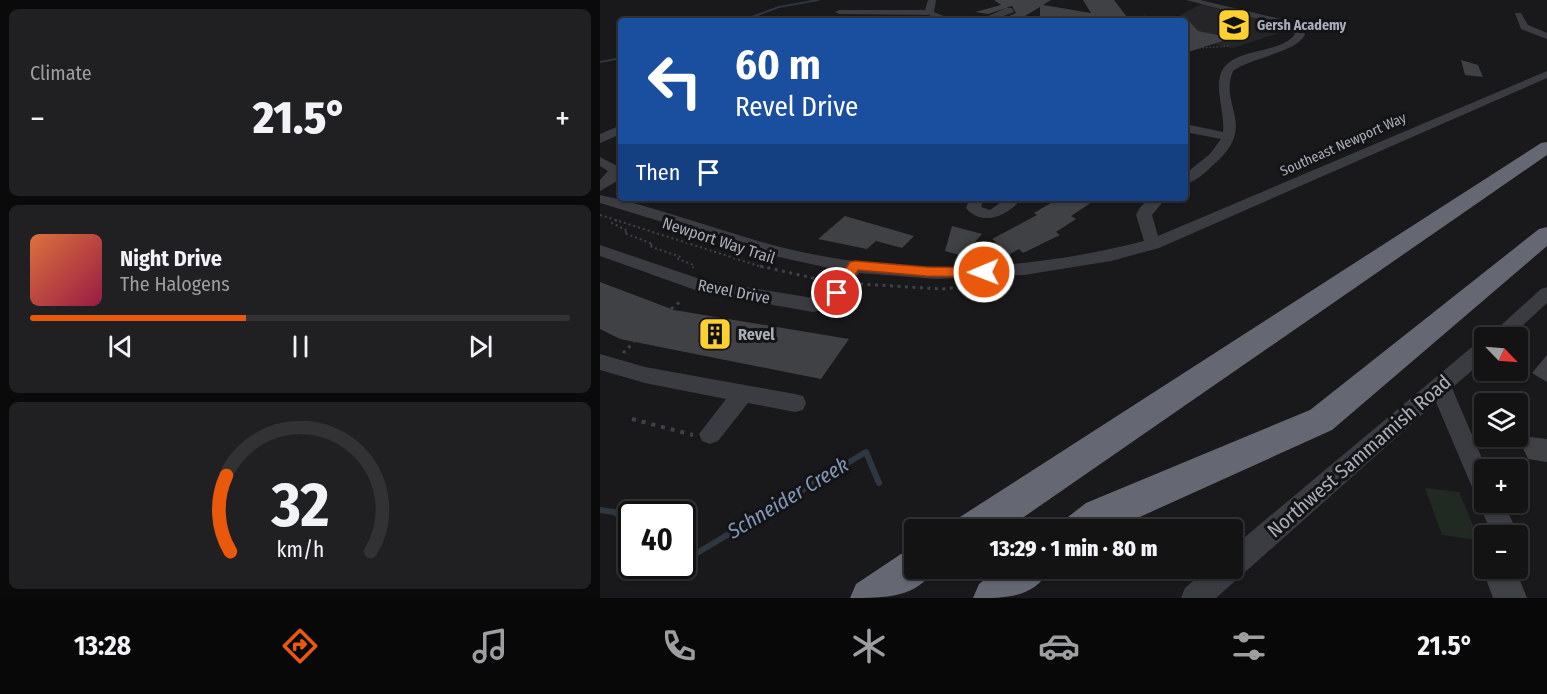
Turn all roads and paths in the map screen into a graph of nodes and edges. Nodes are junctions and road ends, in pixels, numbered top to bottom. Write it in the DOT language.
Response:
graph roads {
  1 [pos="932,0"];
  2 [pos="1190,0"];
  3 [pos="1009,10"];
  4 [pos="1066,11"];
  5 [pos="839,12"];
  6 [pos="930,13"];
  7 [pos="1518,15"];
  8 [pos="1146,16"];
  9 [pos="941,18"];
  10 [pos="995,18"];
  11 [pos="1091,18"];
  12 [pos="1140,18"];
  13 [pos="1547,36"];
  14 [pos="1190,40"];
  15 [pos="1210,45"];
  16 [pos="1229,46"];
  17 [pos="1188,49"];
  18 [pos="1547,74"];
  19 [pos="1188,129"];
  20 [pos="618,130"];
  21 [pos="1229,137"];
  22 [pos="600,139"];
  23 [pos="1547,147"];
  24 [pos="600,161"];
  25 [pos="618,173"];
  26 [pos="1188,178"];
  27 [pos="600,187"];
  28 [pos="600,199"];
  29 [pos="976,201"];
  30 [pos="1012,201"];
  31 [pos="1155,201"];
  32 [pos="600,215"];
  33 [pos="618,220"];
  34 [pos="1547,234"];
  35 [pos="1153,244"];
  36 [pos="600,250"];
  37 [pos="855,266"];
  38 [pos="699,270"];
  39 [pos="832,282"];
  40 [pos="854,284"];
  41 [pos="967,288"];
  42 [pos="682,300"];
  43 [pos="1543,301"];
  44 [pos="671,309"];
  45 [pos="1510,327"];
  46 [pos="1474,357"];
  47 [pos="600,362"];
  48 [pos="1440,386"];
  49 [pos="743,394"];
  50 [pos="795,403"];
  51 [pos="710,434"];
  52 [pos="1474,468"];
  53 [pos="989,519"];
  54 [pos="1095,519"];
  55 [pos="1243,556"];
  56 [pos="904,575"];
  57 [pos="1017,579"];
  58 [pos="1217,579"];
  59 [pos="870,598"];
  60 [pos="993,598"];
  61 [pos="1195,598"];
  1 -- 6 [label="street"];
  2 -- 21 [label="street"];
  3 -- 10 [label="street"];
  4 -- 11 [label="path"];
  5 -- 6 [label="street"];
  6 -- 9 [label="street"];
  7 -- 13 [label="street"];
  8 -- 12 [label="path"];
  14 -- 15 [label="path"];
  15 -- 16 [label="path"];
  15 -- 17 [label="path"];
  18 -- 35 [label="street, Southeast Newport Way"];
  19 -- 21 [label="street"];
  20 -- 22 [label="street"];
  21 -- 26 [label="street"];
  23 -- 53 [label="highway"];
  24 -- 25 [label="street"];
  25 -- 27 [label="street"];
  28 -- 37 [label="street, Southeast Newport Way"];
  29 -- 30 [label="street"];
  31 -- 35 [label="street"];
  32 -- 33 [label="path, Newport Way Trail"];
  33 -- 38 [label="path"];
  33 -- 39 [label="path, Newport Way Trail"];
  34 -- 54 [label="highway"];
  35 -- 37 [label="street, Southeast Newport Way"];
  36 -- 37 [label="street, Revel Drive"];
  40 -- 41 [label="path"];
  42 -- 44 [label="path"];
  43 -- 45 [label="street"];
  46 -- 48 [label="street, Northwest Sammamish Road"];
  47 -- 49 [label="street"];
  48 -- 52 [label="street"];
  48 -- 55 [label="street, Northwest Sammamish Road"];
  49 -- 50 [label="street"];
  49 -- 51 [label="street"];
  56 -- 59 [label="highway"];
  57 -- 60 [label="highway"];
  58 -- 61 [label="street"];
}
